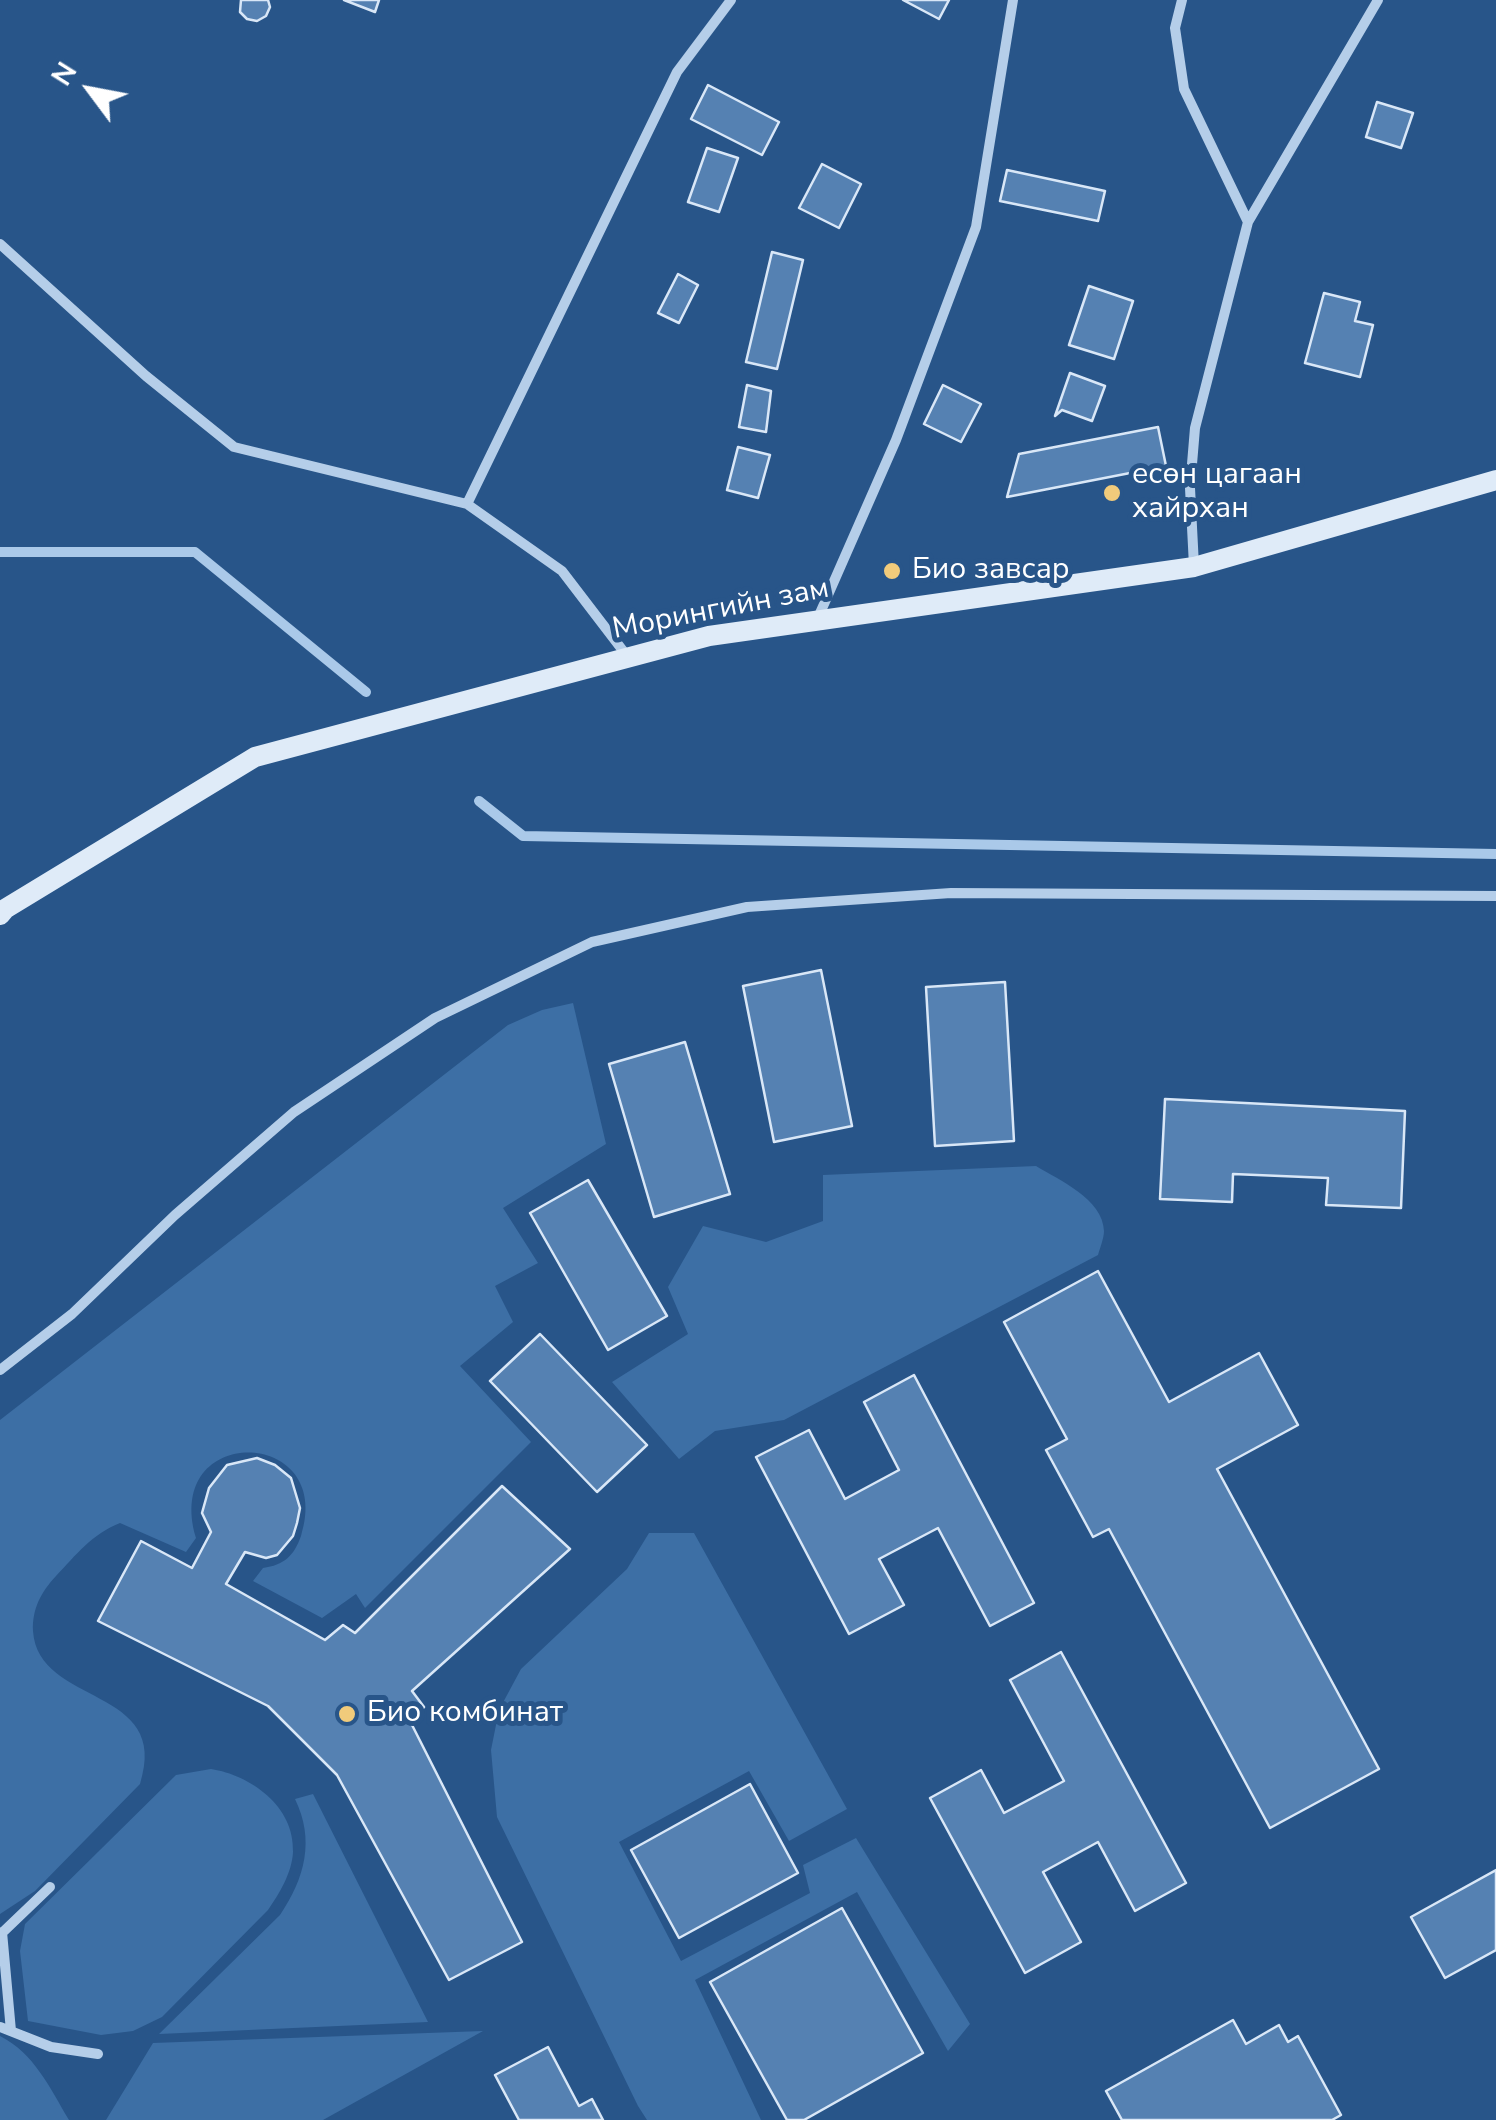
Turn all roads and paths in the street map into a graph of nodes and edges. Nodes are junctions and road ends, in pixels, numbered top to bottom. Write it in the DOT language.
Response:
graph roads {
  1 [pos="731,0"];
  2 [pos="1012,0"];
  3 [pos="1182,0"];
  4 [pos="1378,0"];
  5 [pos="1248,222"];
  6 [pos="0,244"];
  7 [pos="1496,480"];
  8 [pos="467,504"];
  9 [pos="1194,567"];
  10 [pos="816,621"];
  11 [pos="628,656"];
  12 [pos="1496,896"];
  13 [pos="0,916"];
  14 [pos="0,1370"];
  15 [pos="50,1887"];
  16 [pos="1,1934"];
  17 [pos="6,2029"];
  18 [pos="98,2054"];
  1 -- 8 [label="street"];
  2 -- 10 [label="street"];
  3 -- 5 [label="street"];
  4 -- 5 [label="street"];
  5 -- 9 [label="street"];
  6 -- 8 [label="street"];
  7 -- 9 [label="main road, Морингийн зам"];
  8 -- 11 [label="street"];
  9 -- 10 [label="main road, Морингийн зам"];
  10 -- 11 [label="main road, Морингийн зам"];
  11 -- 13 [label="main road, Морингийн зам"];
  12 -- 14 [label="street"];
  15 -- 16 [label="street"];
  16 -- 17 [label="street"];
  17 -- 18 [label="street"];
}
